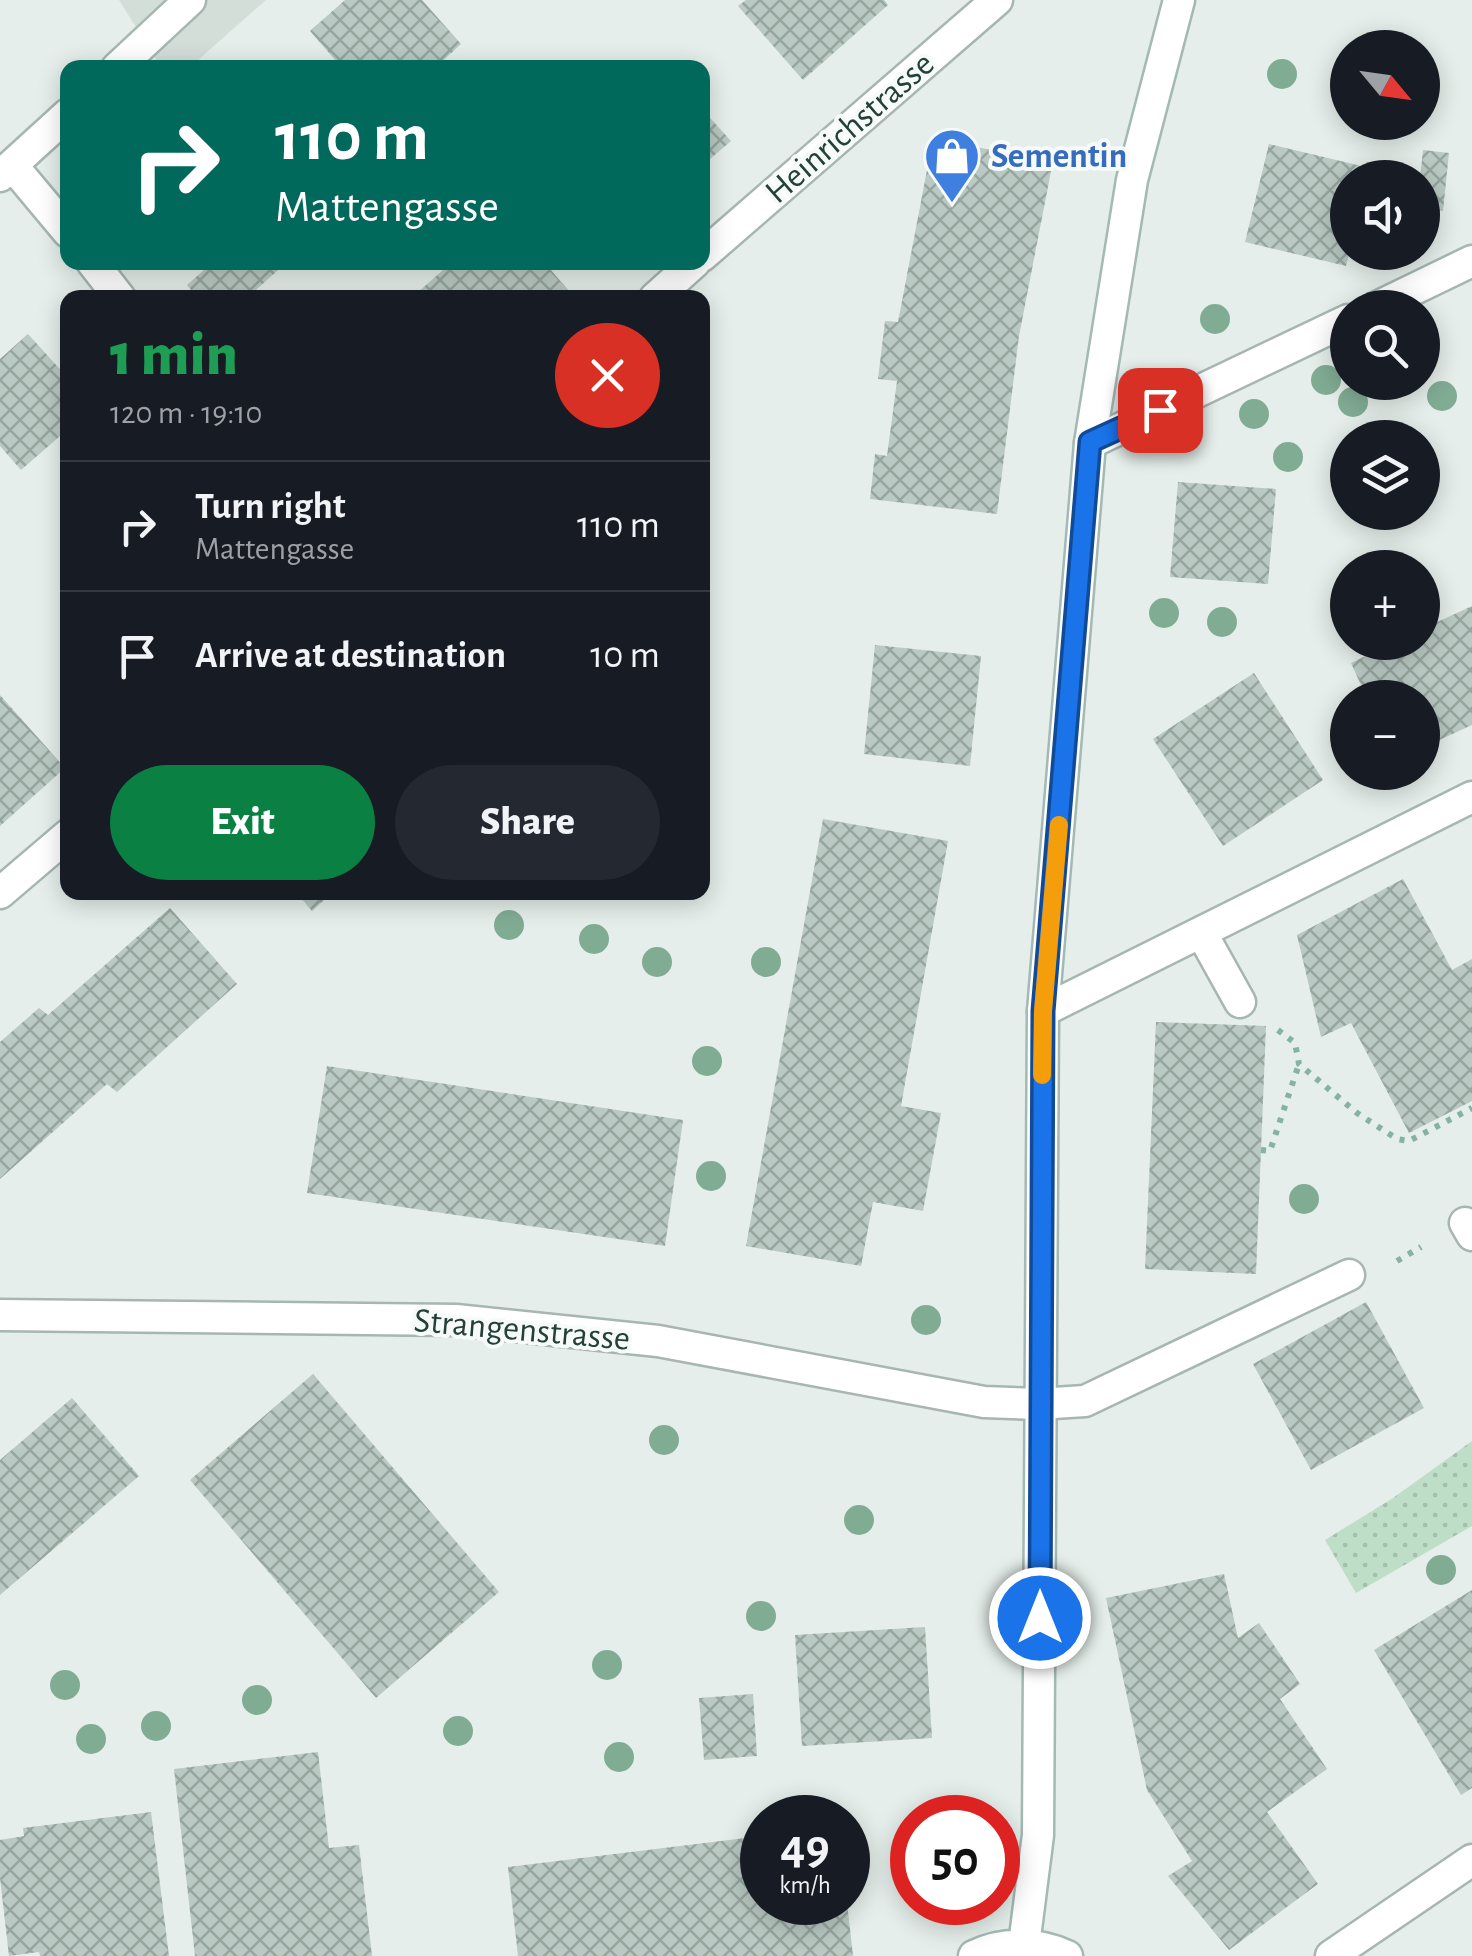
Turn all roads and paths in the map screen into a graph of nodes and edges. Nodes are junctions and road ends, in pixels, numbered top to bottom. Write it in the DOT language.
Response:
graph roads {
  1 [pos="190,0"];
  2 [pos="996,0"];
  3 [pos="1179,0"];
  4 [pos="126,60"];
  5 [pos="60,121"];
  6 [pos="6,171"];
  7 [pos="60,224"];
  8 [pos="710,249"];
  9 [pos="1472,261"];
  10 [pos="98,270"];
  11 [pos="686,270"];
  12 [pos="114,290"];
  13 [pos="664,290"];
  14 [pos="1412,290"];
  15 [pos="1330,329"];
  16 [pos="1090,442"];
  17 [pos="1472,796"];
  18 [pos="60,842"];
  19 [pos="0,893"];
  20 [pos="1201,932"];
  21 [pos="1240,1002"];
  22 [pos="1043,1011"];
  23 [pos="1295,1043"];
  24 [pos="1300,1064"];
  25 [pos="1472,1108"];
  26 [pos="1261,1150"];
  27 [pos="1468,1229"];
  28 [pos="1349,1275"];
  29 [pos="0,1316"];
  30 [pos="1038,1404"];
  31 [pos="1472,1860"];
  32 [pos="1024,1945"];
  33 [pos="974,1956"];
  34 [pos="1067,1956"];
  35 [pos="1332,1956"];
  1 -- 4 [label="street"];
  2 -- 8 [label="street, Heinrichstrasse"];
  3 -- 16 [label="street"];
  5 -- 6 [label="street"];
  6 -- 7 [label="street"];
  9 -- 14 [label="street"];
  10 -- 12 [label="street"];
  11 -- 13 [label="street"];
  15 -- 16 [label="street"];
  16 -- 22 [label="street"];
  17 -- 20 [label="street"];
  18 -- 19 [label="street"];
  20 -- 21 [label="street"];
  20 -- 22 [label="street"];
  22 -- 30 [label="street"];
  23 -- 24 [label="path"];
  24 -- 25 [label="path"];
  24 -- 26 [label="path"];
  27 -- 28 [label="path"];
  28 -- 30 [label="street, Strangenstrasse"];
  29 -- 30 [label="street, Strangenstrasse"];
  30 -- 32 [label="street"];
  31 -- 35 [label="street"];
  32 -- 33 [label="street"];
  32 -- 34 [label="street"];
}
